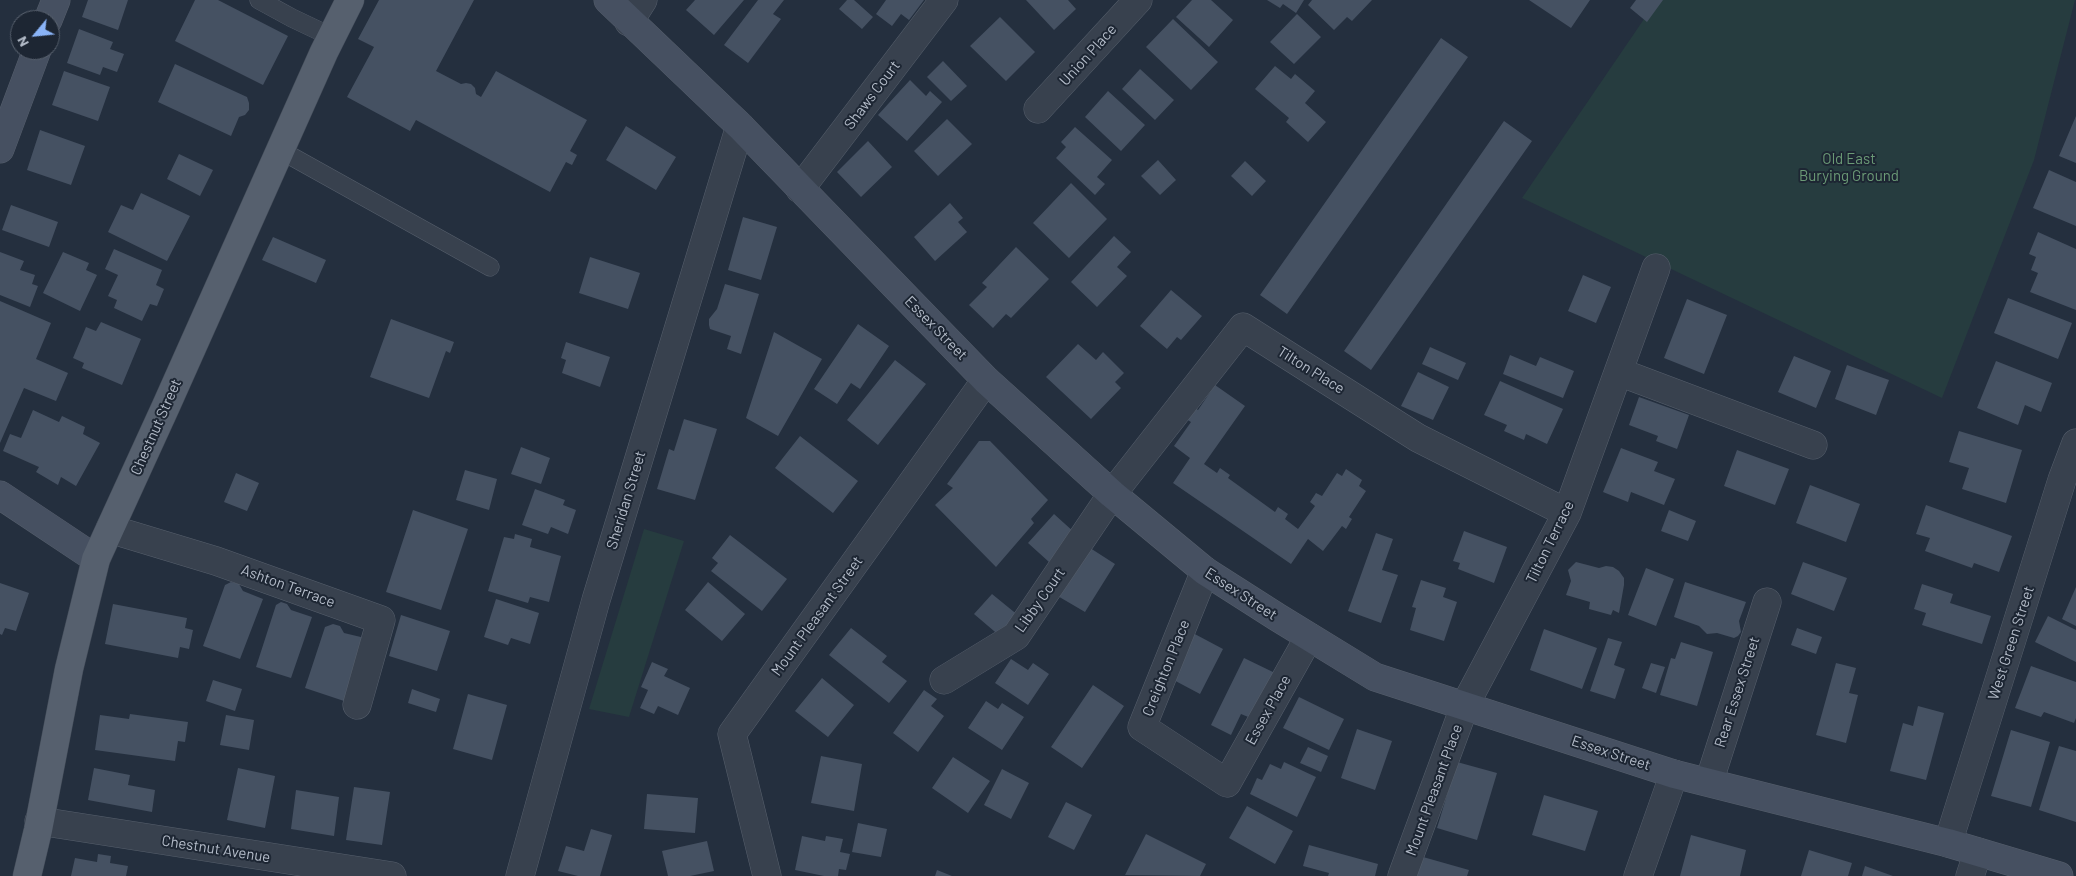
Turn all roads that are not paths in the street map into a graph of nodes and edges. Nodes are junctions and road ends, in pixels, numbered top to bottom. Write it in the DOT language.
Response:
graph roads {
  1 [pos="259,0"];
  2 [pos="350,0"];
  3 [pos="608,0"];
  4 [pos="944,0"];
  5 [pos="1138,0"];
  6 [pos="636,11"];
  7 [pos="332,37"];
  8 [pos="33,60"];
  9 [pos="1038,110"];
  10 [pos="740,126"];
  11 [pos="0,149"];
  12 [pos="280,150"];
  13 [pos="800,189"];
  14 [pos="490,267"];
  15 [pos="1656,268"];
  16 [pos="1619,372"];
  17 [pos="986,380"];
  18 [pos="2076,443"];
  19 [pos="1813,445"];
  20 [pos="1112,494"];
  21 [pos="0,495"];
  22 [pos="1567,513"];
  23 [pos="110,529"];
  24 [pos="96,558"];
  25 [pos="1205,571"];
  26 [pos="1767,602"];
  27 [pos="1309,637"];
  28 [pos="944,680"];
  29 [pos="358,705"];
  30 [pos="1466,705"];
  31 [pos="1674,774"];
  32 [pos="1227,782"];
  33 [pos="1709,782"];
  34 [pos="39,821"];
  35 [pos="1948,844"];
  36 [pos="1974,864"];
  37 [pos="27,876"];
  38 [pos="392,876"];
  39 [pos="520,876"];
  40 [pos="768,876"];
  41 [pos="1402,876"];
  42 [pos="1638,876"];
  43 [pos="2059,876"];
  1 -- 7 [label="lane"];
  2 -- 7 [label="main road, Chestnut Street"];
  3 -- 6 [label="main road, Essex Street"];
  4 -- 13 [label="street, Shaws Court"];
  5 -- 9 [label="street, Union Place"];
  6 -- 10 [label="main road, Essex Street"];
  7 -- 12 [label="main road, Chestnut Street"];
  8 -- 11 [label="main road"];
  10 -- 13 [label="main road, Essex Street"];
  10 -- 39 [label="street, Sheridan Street"];
  12 -- 14 [label="lane"];
  12 -- 23 [label="main road, Chestnut Street"];
  13 -- 17 [label="main road, Essex Street"];
  15 -- 16 [label="street, Tilton Terrace"];
  16 -- 19 [label="street"];
  16 -- 22 [label="street, Tilton Terrace"];
  17 -- 20 [label="main road, Essex Street"];
  17 -- 40 [label="street, Mount Pleasant Street"];
  18 -- 35 [label="street, West Green Street"];
  20 -- 22 [label="street, Tilton Place"];
  20 -- 25 [label="main road, Essex Street"];
  20 -- 28 [label="street, Libby Court"];
  21 -- 24 [label="main road"];
  22 -- 30 [label="street, Tilton Terrace"];
  23 -- 24 [label="main road, Chestnut Street"];
  23 -- 29 [label="street, Ashton Terrace"];
  24 -- 34 [label="main road, Chestnut Street"];
  25 -- 27 [label="main road, Essex Street"];
  25 -- 32 [label="street, Creighton Place"];
  26 -- 33 [label="street, Rear Essex Street"];
  27 -- 30 [label="main road, Essex Street"];
  27 -- 32 [label="street, Essex Place"];
  30 -- 31 [label="main road, Essex Street"];
  30 -- 41 [label="street, Mount Pleasant Place"];
  31 -- 33 [label="main road, Essex Street"];
  31 -- 42 [label="street"];
  33 -- 35 [label="main road, Essex Street"];
  34 -- 37 [label="main road, Chestnut Street"];
  34 -- 38 [label="street, Chestnut Avenue"];
  35 -- 36 [label="main road, Essex Street"];
  36 -- 43 [label="main road, Essex Street"];
}
